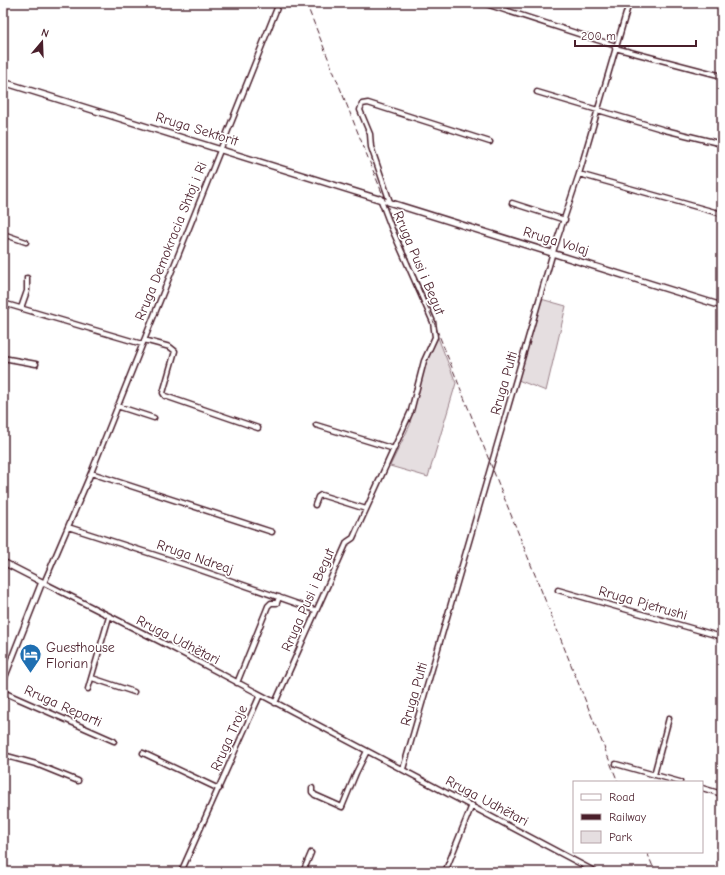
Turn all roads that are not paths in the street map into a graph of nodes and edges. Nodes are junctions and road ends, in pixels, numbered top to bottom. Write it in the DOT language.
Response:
graph roads {
  1 [pos="279,3"];
  2 [pos="483,3"];
  3 [pos="629,3"];
  4 [pos="615,47"];
  5 [pos="722,76"];
  6 [pos="3,82"];
  7 [pos="537,92"];
  8 [pos="597,110"];
  9 [pos="490,142"];
  10 [pos="722,144"];
  11 [pos="220,149"];
  12 [pos="579,174"];
  13 [pos="382,199"];
  14 [pos="390,202"];
  15 [pos="512,202"];
  16 [pos="722,214"];
  17 [pos="565,220"];
  18 [pos="3,234"];
  19 [pos="26,242"];
  20 [pos="553,252"];
  21 [pos="27,278"];
  22 [pos="3,303"];
  23 [pos="722,306"];
  24 [pos="21,308"];
  25 [pos="143,342"];
  26 [pos="3,358"];
  27 [pos="36,364"];
  28 [pos="117,406"];
  29 [pos="154,418"];
  30 [pos="316,425"];
  31 [pos="258,428"];
  32 [pos="394,449"];
  33 [pos="91,472"];
  34 [pos="315,505"];
  35 [pos="366,509"];
  36 [pos="68,527"];
  37 [pos="272,532"];
  38 [pos="3,562"];
  39 [pos="43,583"];
  40 [pos="558,590"];
  41 [pos="279,597"];
  42 [pos="315,610"];
  43 [pos="108,616"];
  44 [pos="722,637"];
  45 [pos="92,678"];
  46 [pos="3,681"];
  47 [pos="237,683"];
  48 [pos="88,689"];
  49 [pos="3,692"];
  50 [pos="134,692"];
  51 [pos="260,696"];
  52 [pos="275,703"];
  53 [pos="669,718"];
  54 [pos="114,741"];
  55 [pos="367,751"];
  56 [pos="143,753"];
  57 [pos="3,755"];
  58 [pos="616,764"];
  59 [pos="403,769"];
  60 [pos="654,775"];
  61 [pos="78,781"];
  62 [pos="676,781"];
  63 [pos="312,788"];
  64 [pos="703,788"];
  65 [pos="219,790"];
  66 [pos="722,794"];
  67 [pos="472,805"];
  68 [pos="311,852"];
  69 [pos="181,872"];
  70 [pos="303,872"];
  71 [pos="444,872"];
  72 [pos="596,872"];
  1 -- 11 [label="street, Rruga Demokracia Shtoj i Ri"];
  2 -- 4 [label="street"];
  3 -- 4 [label="street, Rruga Pulti"];
  4 -- 5 [label="street"];
  4 -- 8 [label="street, Rruga Pulti"];
  6 -- 11 [label="street, Rruga Sektorit"];
  7 -- 8 [label="street"];
  8 -- 10 [label="street"];
  8 -- 12 [label="street, Rruga Pulti"];
  9 -- 14 [label="street"];
  11 -- 13 [label="street, Rruga Sektorit"];
  11 -- 25 [label="street, Rruga Demokracia Shtoj i Ri"];
  12 -- 16 [label="street"];
  12 -- 17 [label="street, Rruga Pulti"];
  13 -- 14 [label="street, Rruga Volaj"];
  13 -- 32 [label="street, Rruga Pusi i Begut"];
  14 -- 20 [label="street, Rruga Volaj"];
  15 -- 17 [label="street"];
  17 -- 20 [label="street, Rruga Pulti"];
  18 -- 19 [label="street"];
  20 -- 23 [label="street, Rruga Volaj"];
  20 -- 59 [label="street, Rruga Pulti"];
  21 -- 24 [label="street"];
  22 -- 24 [label="street"];
  24 -- 25 [label="street"];
  25 -- 28 [label="street, Rruga Demokracia Shtoj i Ri"];
  25 -- 31 [label="street, Rruga Demokracia Shtoj i Ri"];
  26 -- 27 [label="street"];
  28 -- 29 [label="street"];
  28 -- 33 [label="street, Rruga Demokracia Shtoj i Ri"];
  30 -- 32 [label="street"];
  32 -- 35 [label="street, Rruga Pusi i Begut"];
  33 -- 36 [label="street, Rruga Demokracia Shtoj i Ri"];
  33 -- 37 [label="street"];
  34 -- 35 [label="street"];
  35 -- 42 [label="street, Rruga Pusi i Begut"];
  36 -- 39 [label="street, Rruga Demokracia Shtoj i Ri"];
  36 -- 41 [label="street, Rruga Ndreaj"];
  38 -- 39 [label="street"];
  39 -- 43 [label="street, Rruga Udhëtari"];
  39 -- 46 [label="street"];
  40 -- 44 [label="street, Rruga Pjetrushi"];
  41 -- 42 [label="street, Rruga Ndreaj"];
  41 -- 47 [label="street"];
  42 -- 52 [label="street, Rruga Pusi i Begut"];
  43 -- 45 [label="street"];
  43 -- 47 [label="street, Rruga Udhëtari"];
  45 -- 48 [label="street"];
  45 -- 50 [label="street"];
  47 -- 51 [label="street, Rruga Udhëtari"];
  49 -- 54 [label="street, Rruga Reparti"];
  51 -- 52 [label="street, Rruga Udhëtari"];
  51 -- 65 [label="street, Rruga Troje"];
  52 -- 55 [label="street, Rruga Udhëtari"];
  53 -- 60 [label="street"];
  55 -- 59 [label="street, Rruga Udhëtari"];
  55 -- 63 [label="street"];
  56 -- 65 [label="street, Rruga Troje"];
  57 -- 61 [label="street"];
  58 -- 60 [label="street"];
  59 -- 67 [label="street, Rruga Udhëtari"];
  60 -- 62 [label="street"];
  64 -- 66 [label="street"];
  65 -- 69 [label="street, Rruga Troje"];
  67 -- 71 [label="street"];
  67 -- 72 [label="street, Rruga Udhëtari"];
  68 -- 70 [label="street"];
}
